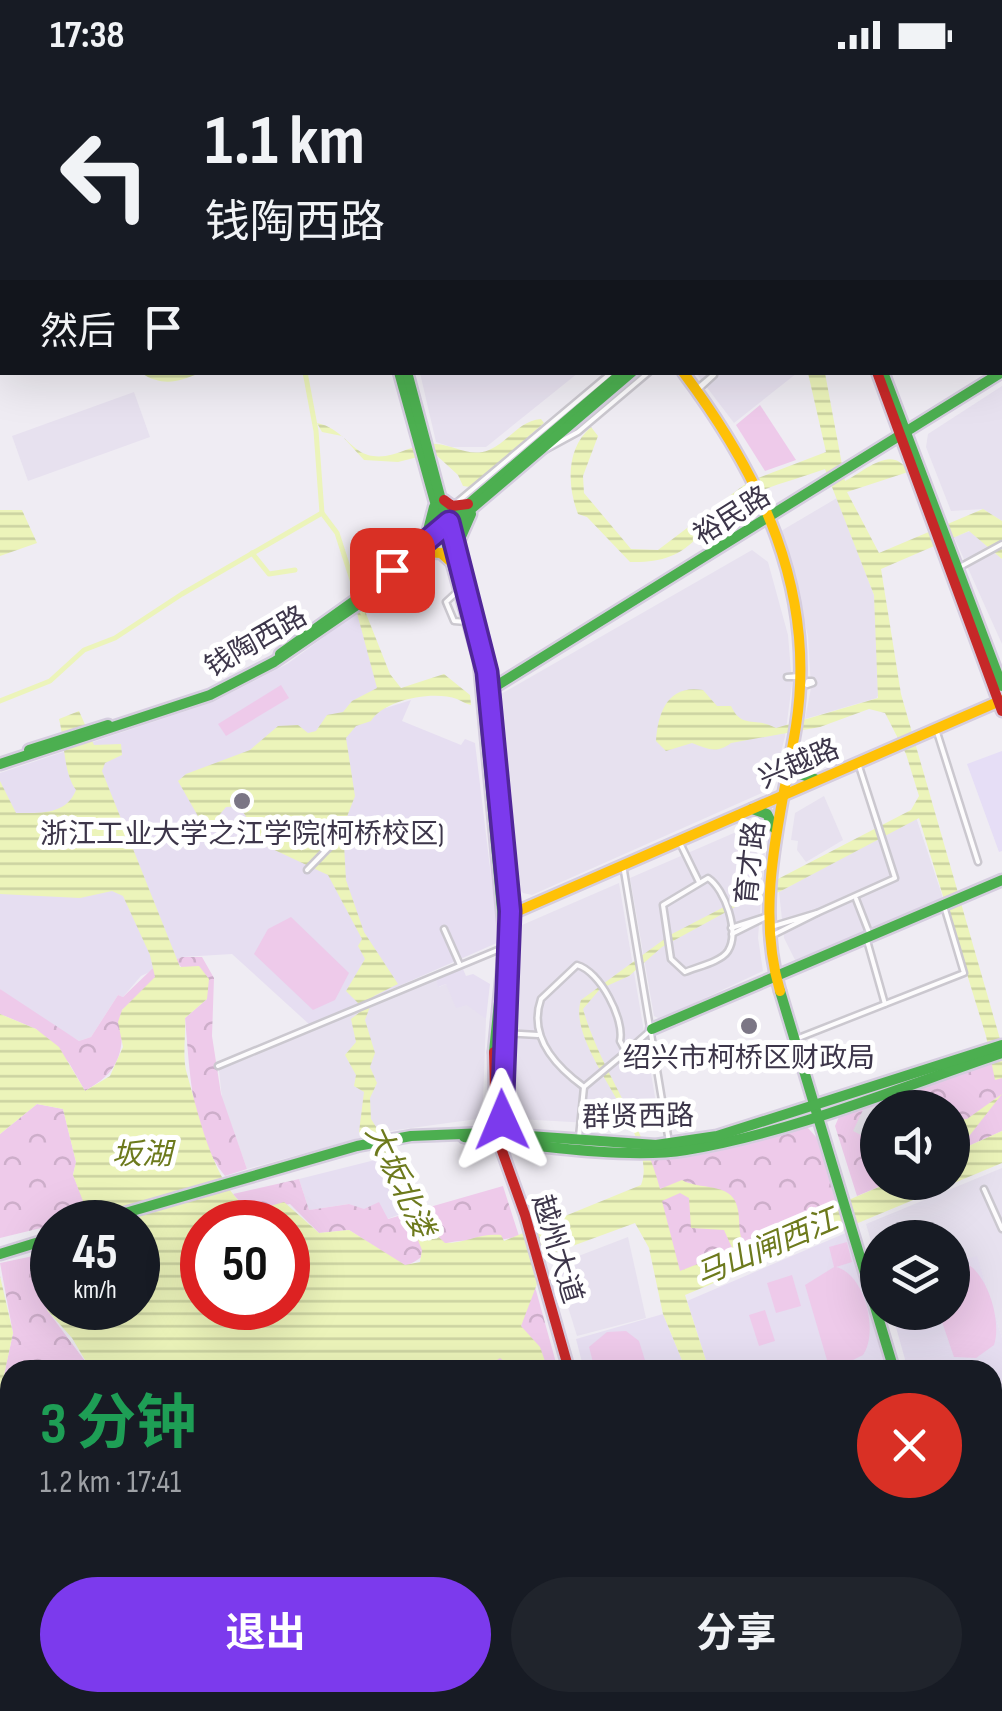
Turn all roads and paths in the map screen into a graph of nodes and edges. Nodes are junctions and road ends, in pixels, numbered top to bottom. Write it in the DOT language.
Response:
graph roads {
  1 [pos="404,375"];
  2 [pos="608,375"];
  3 [pos="620,375"];
  4 [pos="629,375"];
  5 [pos="645,375"];
  6 [pos="686,375"];
  7 [pos="881,375"];
  8 [pos="997,375"];
  9 [pos="903,433"];
  10 [pos="535,456"];
  11 [pos="478,501"];
  12 [pos="443,502"];
  13 [pos="772,519"];
  14 [pos="446,529"];
  15 [pos="944,542"];
  16 [pos="1002,544"];
  17 [pos="456,549"];
  18 [pos="421,550"];
  19 [pos="451,563"];
  20 [pos="957,568"];
  21 [pos="486,669"];
  22 [pos="519,672"];
  23 [pos="1002,686"];
  24 [pos="486,692"];
  25 [pos="1001,704"];
  26 [pos="936,729"];
  27 [pos="790,753"];
  28 [pos="0,762"];
  29 [pos="858,762"];
  30 [pos="821,779"];
  31 [pos="781,796"];
  32 [pos="750,809"];
  33 [pos="345,831"];
  34 [pos="776,833"];
  35 [pos="678,840"];
  36 [pos="978,862"];
  37 [pos="623,864"];
  38 [pos="307,870"];
  39 [pos="1002,880"];
  40 [pos="698,882"];
  41 [pos="856,899"];
  42 [pos="944,904"];
  43 [pos="507,916"];
  44 [pos="768,927"];
  45 [pos="444,929"];
  46 [pos="732,931"];
  47 [pos="868,936"];
  48 [pos="505,947"];
  49 [pos="460,964"];
  50 [pos="776,974"];
  51 [pos="885,1004"];
  52 [pos="652,1029"];
  53 [pos="505,1034"];
  54 [pos="538,1035"];
  55 [pos="796,1039"];
  56 [pos="1002,1045"];
  57 [pos="626,1052"];
  58 [pos="994,1053"];
  59 [pos="218,1066"];
  60 [pos="584,1087"];
  61 [pos="818,1110"];
  62 [pos="501,1137"];
  63 [pos="578,1141"];
  64 [pos="643,1148"];
  65 [pos="669,1148"];
  66 [pos="257,1177"];
  67 [pos="984,1189"];
  68 [pos="160,1204"];
  69 [pos="160,1206"];
  70 [pos="1002,1229"];
  71 [pos="30,1243"];
  72 [pos="0,1252"];
  73 [pos="566,1360"];
  74 [pos="891,1360"];
  1 -- 12 [label="street, 越州大道"];
  2 -- 12 [label="street"];
  3 -- 11 [label="street, 钱陶西路"];
  4 -- 10 [label="street, 钱陶西路"];
  5 -- 10 [label="street"];
  6 -- 13 [label="street, 育才路"];
  7 -- 9 [label="street"];
  8 -- 9 [label="street, 裕民路"];
  9 -- 13 [label="street, 裕民路"];
  9 -- 15 [label="street"];
  10 -- 11 [label="street, 钱陶西路"];
  11 -- 12 [label="street"];
  11 -- 14 [label="street, 钱陶西路"];
  11 -- 17 [label="street"];
  12 -- 14 [label="street, 越州大道"];
  12 -- 18 [label="street"];
  13 -- 22 [label="street, 裕民路"];
  13 -- 27 [label="street, 育才路"];
  14 -- 17 [label="street, 越州大道"];
  14 -- 18 [label="street, 钱陶西路"];
  14 -- 19 [label="street, 越州大道"];
  15 -- 20 [label="street"];
  15 -- 25 [label="street"];
  16 -- 20 [label="street"];
  17 -- 21 [label="street, 越州大道"];
  18 -- 19 [label="street"];
  18 -- 28 [label="street, 钱陶西路"];
  19 -- 24 [label="street, 越州大道"];
  20 -- 23 [label="street"];
  21 -- 22 [label="street"];
  21 -- 24 [label="street, 越州大道"];
  22 -- 24 [label="street, 裕民路"];
  24 -- 43 [label="street, 越州大道"];
  25 -- 26 [label="street, 兴越路"];
  26 -- 29 [label="street, 兴越路"];
  26 -- 36 [label="street"];
  27 -- 30 [label="street"];
  27 -- 31 [label="street, 育才路"];
  29 -- 30 [label="street, 兴越路"];
  29 -- 41 [label="street"];
  30 -- 31 [label="street, 兴越路"];
  31 -- 32 [label="street, 兴越路"];
  31 -- 34 [label="street, 育才路"];
  32 -- 34 [label="street"];
  32 -- 35 [label="street, 兴越路"];
  33 -- 38 [label="street"];
  34 -- 44 [label="street, 育才路"];
  35 -- 37 [label="street, 兴越路"];
  35 -- 40 [label="street"];
  37 -- 43 [label="street, 兴越路"];
  37 -- 52 [label="street"];
  39 -- 42 [label="street"];
  40 -- 46 [label="street"];
  40 -- 46 [label="street"];
  41 -- 44 [label="street"];
  41 -- 47 [label="street"];
  42 -- 47 [label="street"];
  42 -- 51 [label="street"];
  43 -- 48 [label="street, 越州大道"];
  43 -- 53 [label="street, 越州大道"];
  44 -- 46 [label="street"];
  44 -- 50 [label="street, 育才路"];
  45 -- 49 [label="street"];
  47 -- 50 [label="street"];
  47 -- 51 [label="street"];
  48 -- 49 [label="street"];
  48 -- 62 [label="street, 越州大道"];
  49 -- 59 [label="street"];
  50 -- 52 [label="street"];
  50 -- 55 [label="street, 育才路"];
  51 -- 55 [label="street"];
  52 -- 57 [label="street"];
  52 -- 65 [label="street"];
  53 -- 54 [label="street"];
  53 -- 62 [label="street, 越州大道"];
  54 -- 57 [label="street"];
  54 -- 60 [label="street"];
  55 -- 61 [label="street, 育才路"];
  56 -- 58 [label="street, 群贤西路"];
  57 -- 60 [label="street"];
  58 -- 61 [label="street, 群贤西路"];
  60 -- 63 [label="street"];
  61 -- 65 [label="street, 群贤西路"];
  61 -- 74 [label="street, 育才路"];
  62 -- 63 [label="street, 群贤西路"];
  62 -- 64 [label="street, 群贤西路"];
  62 -- 66 [label="street, 群贤西路"];
  62 -- 73 [label="street, 越州大道"];
  63 -- 64 [label="street, 群贤西路"];
  64 -- 65 [label="street, 群贤西路"];
  66 -- 68 [label="street, 群贤西路"];
  66 -- 69 [label="street, 群贤西路"];
  67 -- 70 [label="street"];
  71 -- 72 [label="street"];
}
